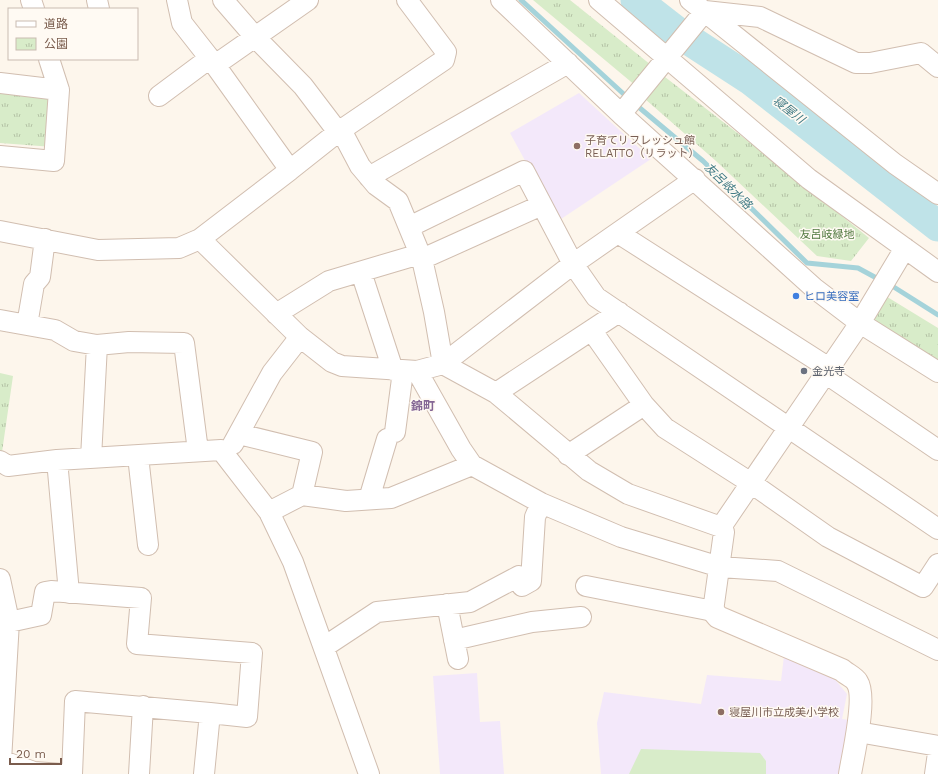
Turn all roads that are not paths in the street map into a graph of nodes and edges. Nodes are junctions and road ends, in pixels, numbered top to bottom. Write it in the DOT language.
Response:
graph roads {
  1 [pos="177,0"];
  2 [pos="223,0"];
  3 [pos="308,0"];
  4 [pos="407,0"];
  5 [pos="501,0"];
  6 [pos="599,0"];
  7 [pos="758,9"];
  8 [pos="698,10"];
  9 [pos="255,37"];
  10 [pos="668,57"];
  11 [pos="50,60"];
  12 [pos="212,61"];
  13 [pos="568,63"];
  14 [pos="938,67"];
  15 [pos="0,83"];
  16 [pos="59,90"];
  17 [pos="159,96"];
  18 [pos="621,114"];
  19 [pos="339,131"];
  20 [pos="0,156"];
  21 [pos="290,170"];
  22 [pos="369,177"];
  23 [pos="695,179"];
  24 [pos="938,194"];
  25 [pos="542,205"];
  26 [pos="409,227"];
  27 [pos="0,231"];
  28 [pos="618,233"];
  29 [pos="45,239"];
  30 [pos="200,239"];
  31 [pos="905,248"];
  32 [pos="421,256"];
  33 [pos="572,264"];
  34 [pos="361,272"];
  35 [pos="938,272"];
  36 [pos="619,312"];
  37 [pos="276,314"];
  38 [pos="0,320"];
  39 [pos="860,323"];
  40 [pos="27,325"];
  41 [pos="592,331"];
  42 [pos="300,337"];
  43 [pos="97,345"];
  44 [pos="443,364"];
  45 [pos="827,370"];
  46 [pos="404,371"];
  47 [pos="938,372"];
  48 [pos="496,394"];
  49 [pos="644,405"];
  50 [pos="790,427"];
  51 [pos="240,434"];
  52 [pos="938,450"];
  53 [pos="198,452"];
  54 [pos="568,455"];
  55 [pos="138,456"];
  56 [pos="226,456"];
  57 [pos="91,458"];
  58 [pos="57,460"];
  59 [pos="0,461"];
  60 [pos="472,465"];
  61 [pos="751,483"];
  62 [pos="302,495"];
  63 [pos="369,499"];
  64 [pos="542,503"];
  65 [pos="269,512"];
  66 [pos="722,526"];
  67 [pos="938,529"];
  68 [pos="148,545"];
  69 [pos="938,564"];
  70 [pos="720,567"];
  71 [pos="0,579"];
  72 [pos="586,586"];
  73 [pos="69,592"];
  74 [pos="447,604"];
  75 [pos="713,611"];
  76 [pos="581,617"];
  77 [pos="4,622"];
  78 [pos="454,640"];
  79 [pos="324,647"];
  80 [pos="938,650"];
  81 [pos="458,659"];
  82 [pos="143,706"];
  83 [pos="210,713"];
  84 [pos="858,732"];
  85 [pos="938,746"];
  86 [pos="938,753"];
  87 [pos="1,765"];
  88 [pos="62,774"];
  89 [pos="72,774"];
  90 [pos="139,774"];
  91 [pos="204,774"];
  92 [pos="369,774"];
  93 [pos="850,774"];
  94 [pos="935,774"];
  1 -- 12 [label="street"];
  2 -- 9 [label="street"];
  3 -- 9 [label="street"];
  4 -- 19 [label="street"];
  5 -- 13 [label="street"];
  6 -- 10 [label="street"];
  7 -- 8 [label="street"];
  7 -- 14 [label="street"];
  8 -- 10 [label="street"];
  8 -- 24 [label="street"];
  9 -- 12 [label="street"];
  9 -- 19 [label="street"];
  10 -- 18 [label="street"];
  10 -- 31 [label="street"];
  11 -- 16 [label="street"];
  12 -- 17 [label="street"];
  12 -- 21 [label="street"];
  13 -- 18 [label="street"];
  13 -- 22 [label="street"];
  15 -- 16 [label="street"];
  16 -- 20 [label="street"];
  18 -- 23 [label="street"];
  19 -- 21 [label="street"];
  19 -- 22 [label="street"];
  21 -- 30 [label="street"];
  22 -- 26 [label="street"];
  23 -- 28 [label="street"];
  23 -- 39 [label="street"];
  25 -- 26 [label="street"];
  25 -- 32 [label="street"];
  25 -- 33 [label="street"];
  26 -- 32 [label="street"];
  27 -- 29 [label="street"];
  28 -- 33 [label="street"];
  28 -- 45 [label="street"];
  29 -- 30 [label="street"];
  29 -- 40 [label="street"];
  30 -- 37 [label="street"];
  31 -- 35 [label="street"];
  31 -- 39 [label="street"];
  32 -- 34 [label="street"];
  32 -- 44 [label="street"];
  33 -- 36 [label="street"];
  33 -- 44 [label="street"];
  34 -- 37 [label="street"];
  34 -- 46 [label="street"];
  36 -- 41 [label="street"];
  36 -- 50 [label="street"];
  37 -- 42 [label="street"];
  38 -- 40 [label="street"];
  39 -- 45 [label="street"];
  39 -- 47 [label="street"];
  40 -- 43 [label="street"];
  41 -- 48 [label="street"];
  41 -- 49 [label="street"];
  42 -- 46 [label="street"];
  42 -- 51 [label="street"];
  43 -- 53 [label="street"];
  43 -- 57 [label="street"];
  44 -- 46 [label="street"];
  44 -- 48 [label="street"];
  45 -- 50 [label="street"];
  45 -- 52 [label="street"];
  46 -- 60 [label="street"];
  46 -- 63 [label="street"];
  48 -- 54 [label="street"];
  49 -- 54 [label="street"];
  49 -- 61 [label="street"];
  50 -- 61 [label="street"];
  50 -- 67 [label="street"];
  51 -- 56 [label="street"];
  51 -- 62 [label="street"];
  53 -- 55 [label="street"];
  53 -- 56 [label="street"];
  54 -- 66 [label="street"];
  55 -- 57 [label="street"];
  55 -- 68 [label="street"];
  56 -- 65 [label="street"];
  57 -- 58 [label="street"];
  58 -- 59 [label="street"];
  58 -- 73 [label="street"];
  60 -- 63 [label="street"];
  60 -- 64 [label="street"];
  61 -- 66 [label="street"];
  61 -- 69 [label="street"];
  62 -- 63 [label="street"];
  62 -- 65 [label="street"];
  64 -- 70 [label="street"];
  64 -- 74 [label="street"];
  65 -- 79 [label="street"];
  66 -- 70 [label="street"];
  70 -- 75 [label="street"];
  70 -- 80 [label="street"];
  71 -- 77 [label="street"];
  72 -- 75 [label="street"];
  73 -- 77 [label="street"];
  73 -- 83 [label="street"];
  74 -- 78 [label="street"];
  74 -- 79 [label="street"];
  75 -- 84 [label="street"];
  76 -- 78 [label="street"];
  77 -- 87 [label="street"];
  78 -- 81 [label="street"];
  79 -- 92 [label="street"];
  82 -- 83 [label="street"];
  82 -- 89 [label="street"];
  82 -- 90 [label="street"];
  83 -- 91 [label="street"];
  84 -- 85 [label="street"];
  84 -- 93 [label="street"];
  86 -- 94 [label="street"];
  87 -- 88 [label="street"];
}
